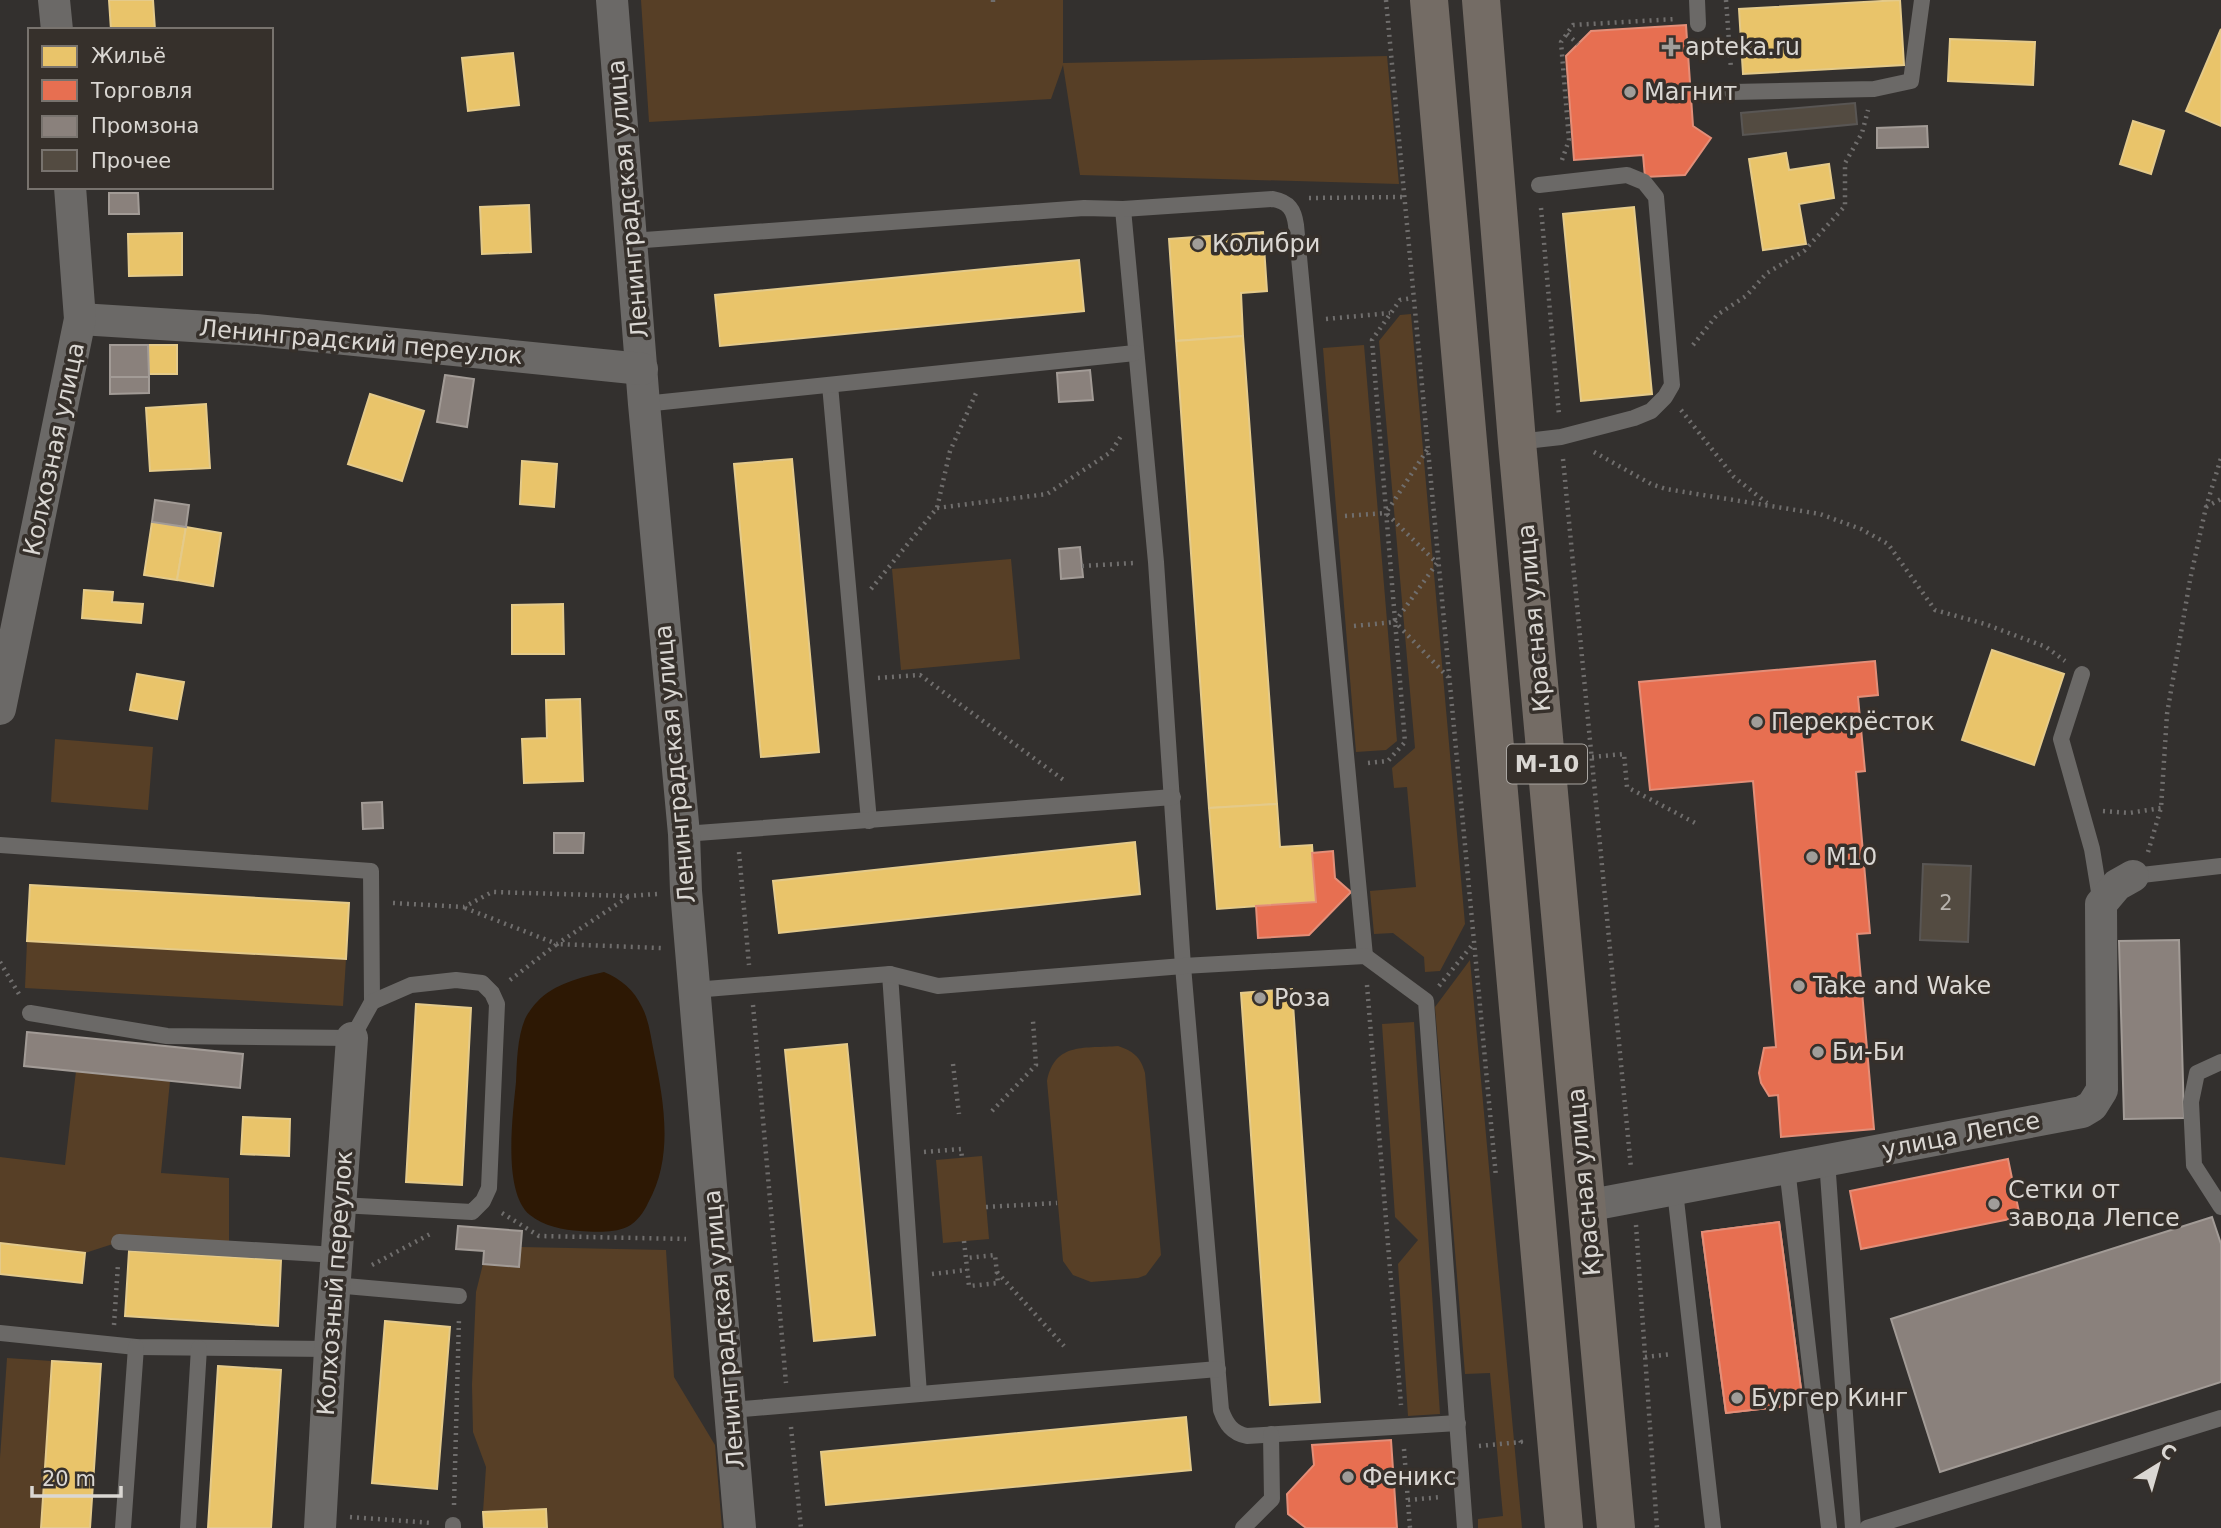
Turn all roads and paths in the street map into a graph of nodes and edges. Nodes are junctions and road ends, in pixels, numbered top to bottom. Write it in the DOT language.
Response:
graph roads {
  1 [pos="54,0"];
  2 [pos="612,0"];
  3 [pos="1386,0"];
  4 [pos="1429,0"];
  5 [pos="1481,0"];
  6 [pos="1697,0"];
  7 [pos="1726,0"];
  8 [pos="1922,0"];
  9 [pos="1698,21"];
  10 [pos="57,28"];
  11 [pos="1567,34"];
  12 [pos="1578,44"];
  13 [pos="1874,89"];
  14 [pos="1732,92"];
  15 [pos="1539,185"];
  16 [pos="70,189"];
  17 [pos="1404,197"];
  18 [pos="1273,199"];
  19 [pos="1123,209"];
  20 [pos="631,241"];
  21 [pos="1413,298"];
  22 [pos="1391,313"];
  23 [pos="1338,318"];
  24 [pos="80,319"];
  25 [pos="1135,354"];
  26 [pos="642,369"];
  27 [pos="987,370"];
  28 [pos="830,385"];
  29 [pos="1672,385"];
  30 [pos="644,404"];
  31 [pos="1143,404"];
  32 [pos="1561,436"];
  33 [pos="1517,442"];
  34 [pos="1427,450"];
  35 [pos="2221,458"];
  36 [pos="2221,499"];
  37 [pos="1768,504"];
  38 [pos="2206,507"];
  39 [pos="937,508"];
  40 [pos="1386,513"];
  41 [pos="1323,518"];
  42 [pos="1156,562"];
  43 [pos="1437,563"];
  44 [pos="1082,566"];
  45 [pos="850,614"];
  46 [pos="1395,622"];
  47 [pos="1334,628"];
  48 [pos="2082,674"];
  49 [pos="1448,677"];
  50 [pos="856,679"];
  51 [pos="0,709"];
  52 [pos="1592,757"];
  53 [pos="1388,761"];
  54 [pos="1173,797"];
  55 [pos="1094,802"];
  56 [pos="2161,808"];
  57 [pos="2081,810"];
  58 [pos="869,821"];
  59 [pos="1697,824"];
  60 [pos="738,830"];
  61 [pos="684,834"];
  62 [pos="0,845"];
  63 [pos="2221,866"];
  64 [pos="2133,876"];
  65 [pos="686,891"];
  66 [pos="628,896"];
  67 [pos="371,901"];
  68 [pos="2101,904"];
  69 [pos="464,907"];
  70 [pos="1474,943"];
  71 [pos="557,944"];
  72 [pos="690,949"];
  73 [pos="1365,956"];
  74 [pos="0,962"];
  75 [pos="1183,967"];
  76 [pos="890,974"];
  77 [pos="751,985"];
  78 [pos="694,990"];
  79 [pos="492,993"];
  80 [pos="372,1002"];
  81 [pos="1426,1002"];
  82 [pos="30,1013"];
  83 [pos="1033,1021"];
  84 [pos="352,1038"];
  85 [pos="2221,1062"];
  86 [pos="953,1064"];
  87 [pos="992,1111"];
  88 [pos="958,1114"];
  89 [pos="902,1153"];
  90 [pos="962,1158"];
  91 [pos="1827,1160"];
  92 [pos="1787,1168"];
  93 [pos="1496,1179"];
  94 [pos="1675,1191"];
  95 [pos="1634,1199"];
  96 [pos="1057,1203"];
  97 [pos="340,1205"];
  98 [pos="1586,1206"];
  99 [pos="477,1207"];
  100 [pos="986,1207"];
  101 [pos="2221,1207"];
  102 [pos="717,1240"];
  103 [pos="964,1241"];
  104 [pos="119,1242"];
  105 [pos="966,1258"];
  106 [pos="335,1270"];
  107 [pos="967,1270"];
  108 [pos="996,1271"];
  109 [pos="911,1276"];
  110 [pos="459,1296"];
  111 [pos="0,1333"];
  112 [pos="113,1345"];
  113 [pos="1064,1346"];
  114 [pos="136,1347"];
  115 [pos="199,1348"];
  116 [pos="330,1349"];
  117 [pos="1681,1353"];
  118 [pos="1645,1357"];
  119 [pos="1218,1369"];
  120 [pos="919,1394"];
  121 [pos="788,1405"];
  122 [pos="730,1410"];
  123 [pos="2221,1418"];
  124 [pos="1458,1423"];
  125 [pos="1403,1426"];
  126 [pos="1519,1429"];
  127 [pos="1270,1434"];
  128 [pos="1459,1448"];
  129 [pos="1461,1473"];
  130 [pos="1406,1477"];
  131 [pos="1463,1496"];
  132 [pos="1408,1500"];
  133 [pos="321,1521"];
  134 [pos="453,1526"];
  135 [pos="123,1528"];
  136 [pos="188,1528"];
  137 [pos="740,1528"];
  138 [pos="801,1528"];
  139 [pos="1243,1528"];
  140 [pos="1410,1528"];
  141 [pos="1465,1528"];
  142 [pos="1564,1528"];
  143 [pos="1616,1528"];
  144 [pos="1657,1528"];
  145 [pos="1713,1528"];
  146 [pos="1829,1528"];
  147 [pos="1853,1528"];
  148 [pos="1867,1528"];
  1 -- 10 [label="street"];
  2 -- 20 [label="street, Ленинградская улица"];
  3 -- 17 [label="path"];
  4 -- 142 [label="highway, Красная улица / М-10"];
  5 -- 33 [label="highway, Красная улица / М-10"];
  6 -- 9 [label="lane"];
  7 -- 14 [label="path"];
  8 -- 13 [label="lane"];
  9 -- 11 [label="path"];
  11 -- 12 [label="path"];
  11 -- 15 [label="path"];
  13 -- 14 [label="lane"];
  13 -- 29 [label="path"];
  15 -- 29 [label="lane"];
  15 -- 32 [label="path"];
  16 -- 24 [label="street, Колхозная улица"];
  17 -- 18 [label="path"];
  17 -- 21 [label="path"];
  18 -- 19 [label="lane"];
  18 -- 41 [label="lane"];
  19 -- 20 [label="lane"];
  19 -- 25 [label="lane"];
  20 -- 26 [label="street, Ленинградская улица"];
  21 -- 22 [label="path"];
  21 -- 34 [label="path"];
  22 -- 23 [label="path"];
  22 -- 40 [label="path"];
  24 -- 26 [label="street, Ленинградский переулок"];
  24 -- 51 [label="street, Колхозная улица"];
  25 -- 27 [label="lane"];
  25 -- 31 [label="lane"];
  26 -- 30 [label="street, Ленинградская улица"];
  27 -- 28 [label="lane"];
  27 -- 39 [label="path"];
  28 -- 30 [label="lane"];
  28 -- 45 [label="lane"];
  29 -- 32 [label="lane"];
  29 -- 37 [label="path"];
  30 -- 61 [label="street, Ленинградская улица"];
  31 -- 39 [label="path"];
  31 -- 42 [label="lane"];
  32 -- 33 [label="lane"];
  32 -- 37 [label="path"];
  32 -- 52 [label="path"];
  33 -- 98 [label="highway, Красная улица / М-10"];
  34 -- 40 [label="path"];
  34 -- 43 [label="path"];
  35 -- 38 [label="path"];
  36 -- 38 [label="path"];
  37 -- 48 [label="path"];
  38 -- 56 [label="path"];
  39 -- 45 [label="path"];
  40 -- 41 [label="path"];
  40 -- 43 [label="path"];
  40 -- 46 [label="path"];
  41 -- 47 [label="lane"];
  42 -- 44 [label="path"];
  42 -- 54 [label="lane"];
  43 -- 46 [label="path"];
  43 -- 49 [label="path"];
  45 -- 50 [label="lane"];
  46 -- 47 [label="path"];
  46 -- 49 [label="path"];
  46 -- 53 [label="path"];
  47 -- 73 [label="lane"];
  48 -- 57 [label="lane"];
  49 -- 70 [label="path"];
  50 -- 55 [label="path"];
  50 -- 58 [label="lane"];
  52 -- 59 [label="path"];
  52 -- 95 [label="path"];
  54 -- 55 [label="lane"];
  54 -- 75 [label="lane"];
  55 -- 58 [label="lane"];
  56 -- 57 [label="path"];
  56 -- 64 [label="path"];
  57 -- 68 [label="lane"];
  58 -- 60 [label="lane"];
  60 -- 61 [label="lane"];
  60 -- 77 [label="path"];
  61 -- 65 [label="street, Ленинградская улица"];
  62 -- 67 [label="lane"];
  63 -- 64 [label="lane"];
  64 -- 68 [label="street"];
  65 -- 66 [label="path"];
  65 -- 72 [label="street, Ленинградская улица"];
  66 -- 69 [label="path"];
  66 -- 71 [label="path"];
  67 -- 69 [label="path"];
  67 -- 80 [label="lane"];
  68 -- 91 [label="street, улица Лепсе"];
  69 -- 71 [label="path"];
  70 -- 81 [label="path"];
  70 -- 93 [label="path"];
  71 -- 72 [label="path"];
  71 -- 79 [label="path"];
  72 -- 78 [label="street, Ленинградская улица"];
  73 -- 75 [label="lane"];
  73 -- 81 [label="lane"];
  73 -- 125 [label="path"];
  74 -- 82 [label="path"];
  75 -- 76 [label="lane"];
  75 -- 119 [label="lane"];
  76 -- 77 [label="lane"];
  76 -- 89 [label="lane"];
  77 -- 78 [label="lane"];
  77 -- 121 [label="path"];
  78 -- 102 [label="street, Ленинградская улица"];
  79 -- 80 [label="lane"];
  79 -- 99 [label="lane"];
  80 -- 84 [label="lane"];
  81 -- 124 [label="lane"];
  82 -- 84 [label="lane"];
  83 -- 87 [label="path"];
  84 -- 97 [label="street, Колхозный переулок"];
  85 -- 101 [label="lane"];
  86 -- 88 [label="path"];
  89 -- 90 [label="path"];
  89 -- 109 [label="lane"];
  91 -- 92 [label="street, улица Лепсе"];
  91 -- 147 [label="lane"];
  92 -- 94 [label="street, улица Лепсе"];
  92 -- 146 [label="lane"];
  94 -- 95 [label="street, улица Лепсе"];
  94 -- 145 [label="lane"];
  95 -- 98 [label="street, улица Лепсе"];
  95 -- 118 [label="path"];
  96 -- 100 [label="path"];
  97 -- 99 [label="lane"];
  97 -- 106 [label="street, Колхозный переулок"];
  98 -- 143 [label="highway, Красная улица / М-10"];
  99 -- 102 [label="path"];
  99 -- 106 [label="path"];
  102 -- 122 [label="street, Ленинградская улица"];
  103 -- 105 [label="path"];
  104 -- 106 [label="lane"];
  104 -- 112 [label="path"];
  105 -- 107 [label="path"];
  105 -- 108 [label="path"];
  106 -- 110 [label="lane"];
  106 -- 116 [label="street, Колхозный переулок"];
  107 -- 108 [label="path"];
  107 -- 109 [label="path"];
  108 -- 113 [label="path"];
  109 -- 120 [label="lane"];
  110 -- 134 [label="path"];
  111 -- 112 [label="lane"];
  112 -- 114 [label="lane"];
  114 -- 115 [label="lane"];
  114 -- 135 [label="lane"];
  115 -- 116 [label="lane"];
  115 -- 136 [label="lane"];
  116 -- 133 [label="street, Колхозный переулок"];
  117 -- 118 [label="path"];
  118 -- 144 [label="path"];
  119 -- 120 [label="lane"];
  119 -- 127 [label="lane"];
  120 -- 121 [label="lane"];
  121 -- 122 [label="lane"];
  121 -- 138 [label="path"];
  122 -- 137 [label="street, Ленинградская улица"];
  123 -- 148 [label="lane"];
  124 -- 125 [label="lane"];
  124 -- 128 [label="lane"];
  125 -- 127 [label="lane"];
  125 -- 130 [label="path"];
  126 -- 128 [label="path"];
  127 -- 139 [label="lane"];
  128 -- 129 [label="lane"];
  129 -- 130 [label="path"];
  129 -- 131 [label="lane"];
  130 -- 132 [label="path"];
  131 -- 132 [label="path"];
  131 -- 141 [label="lane"];
  132 -- 140 [label="path"];
  133 -- 134 [label="path"];
}
